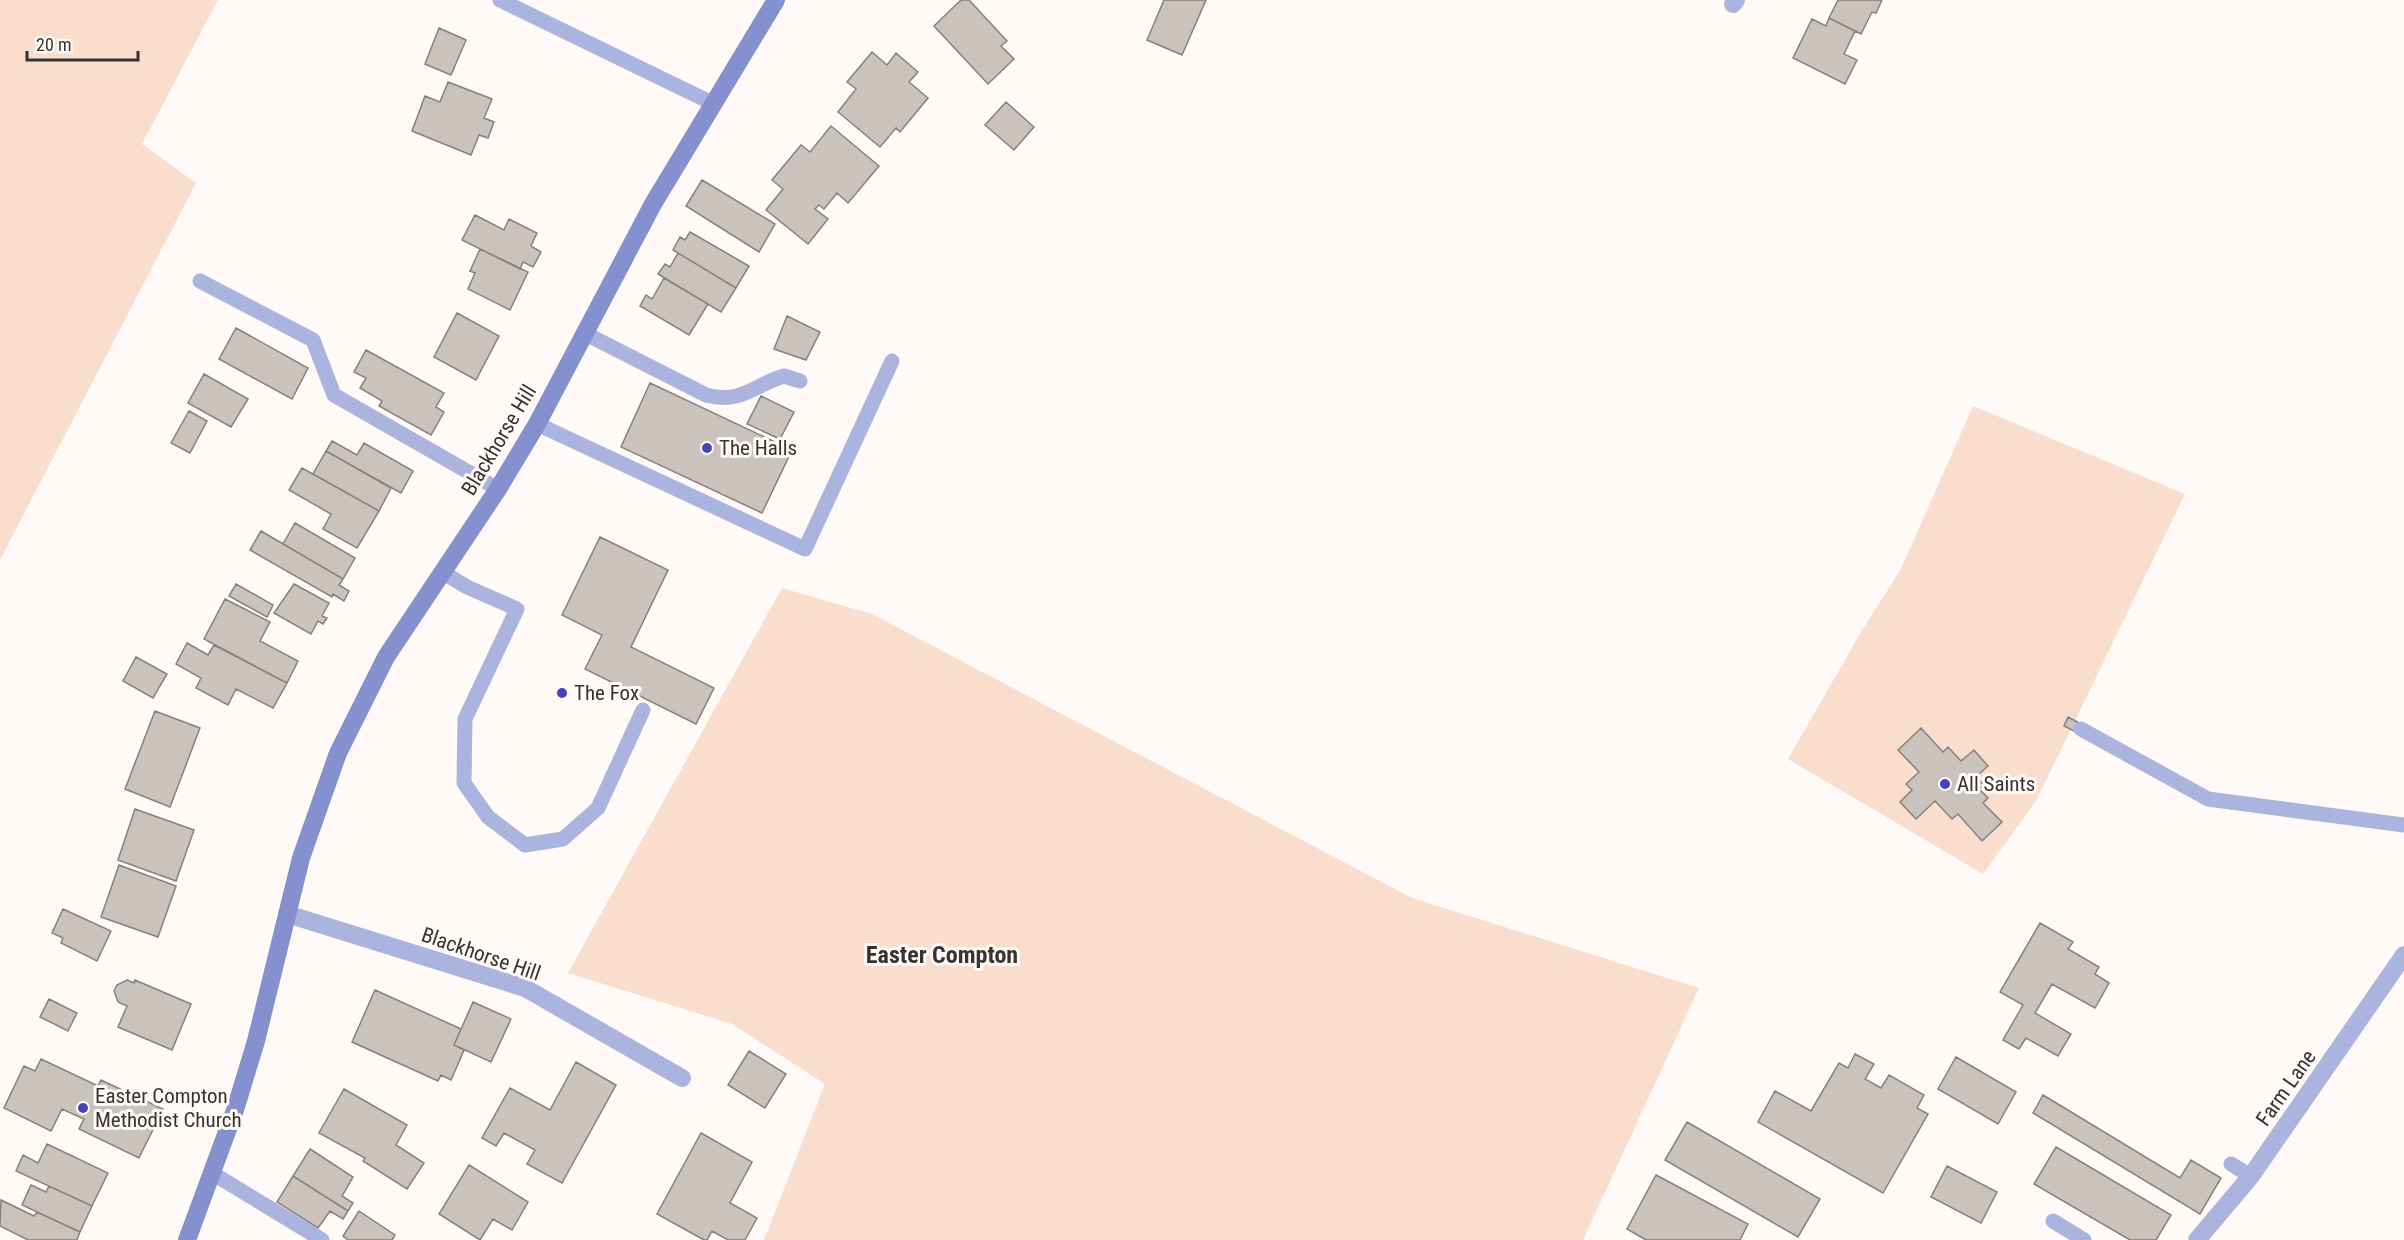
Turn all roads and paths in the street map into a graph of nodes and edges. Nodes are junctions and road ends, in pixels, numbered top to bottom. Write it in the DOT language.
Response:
graph roads {
  1 [pos="500,0"];
  2 [pos="776,0"];
  3 [pos="712,104"];
  4 [pos="200,280"];
  5 [pos="586,334"];
  6 [pos="892,361"];
  7 [pos="800,381"];
  8 [pos="537,424"];
  9 [pos="498,489"];
  10 [pos="442,572"];
  11 [pos="643,710"];
  12 [pos="2081,729"];
  13 [pos="2404,825"];
  14 [pos="286,914"];
  15 [pos="2404,955"];
  16 [pos="682,1078"];
  17 [pos="2231,1164"];
  18 [pos="212,1173"];
  19 [pos="2251,1176"];
  20 [pos="2053,1221"];
  21 [pos="187,1240"];
  22 [pos="322,1240"];
  23 [pos="2084,1240"];
  24 [pos="2197,1240"];
  1 -- 3 [label="lane"];
  2 -- 3 [label="main road, Blackhorse Hill"];
  3 -- 5 [label="main road, Blackhorse Hill"];
  4 -- 9 [label="lane"];
  5 -- 7 [label="lane"];
  5 -- 8 [label="main road, Blackhorse Hill"];
  6 -- 8 [label="lane"];
  8 -- 9 [label="main road, Blackhorse Hill"];
  9 -- 10 [label="main road, Blackhorse Hill"];
  10 -- 11 [label="lane"];
  10 -- 14 [label="main road, Blackhorse Hill"];
  12 -- 13 [label="lane"];
  14 -- 16 [label="street, Blackhorse Hill"];
  14 -- 18 [label="main road, Blackhorse Hill"];
  15 -- 19 [label="street, Farm Lane"];
  17 -- 19 [label="lane"];
  18 -- 21 [label="main road, Blackhorse Hill"];
  18 -- 22 [label="lane"];
  19 -- 24 [label="street, Farm Lane"];
  20 -- 23 [label="lane"];
}
